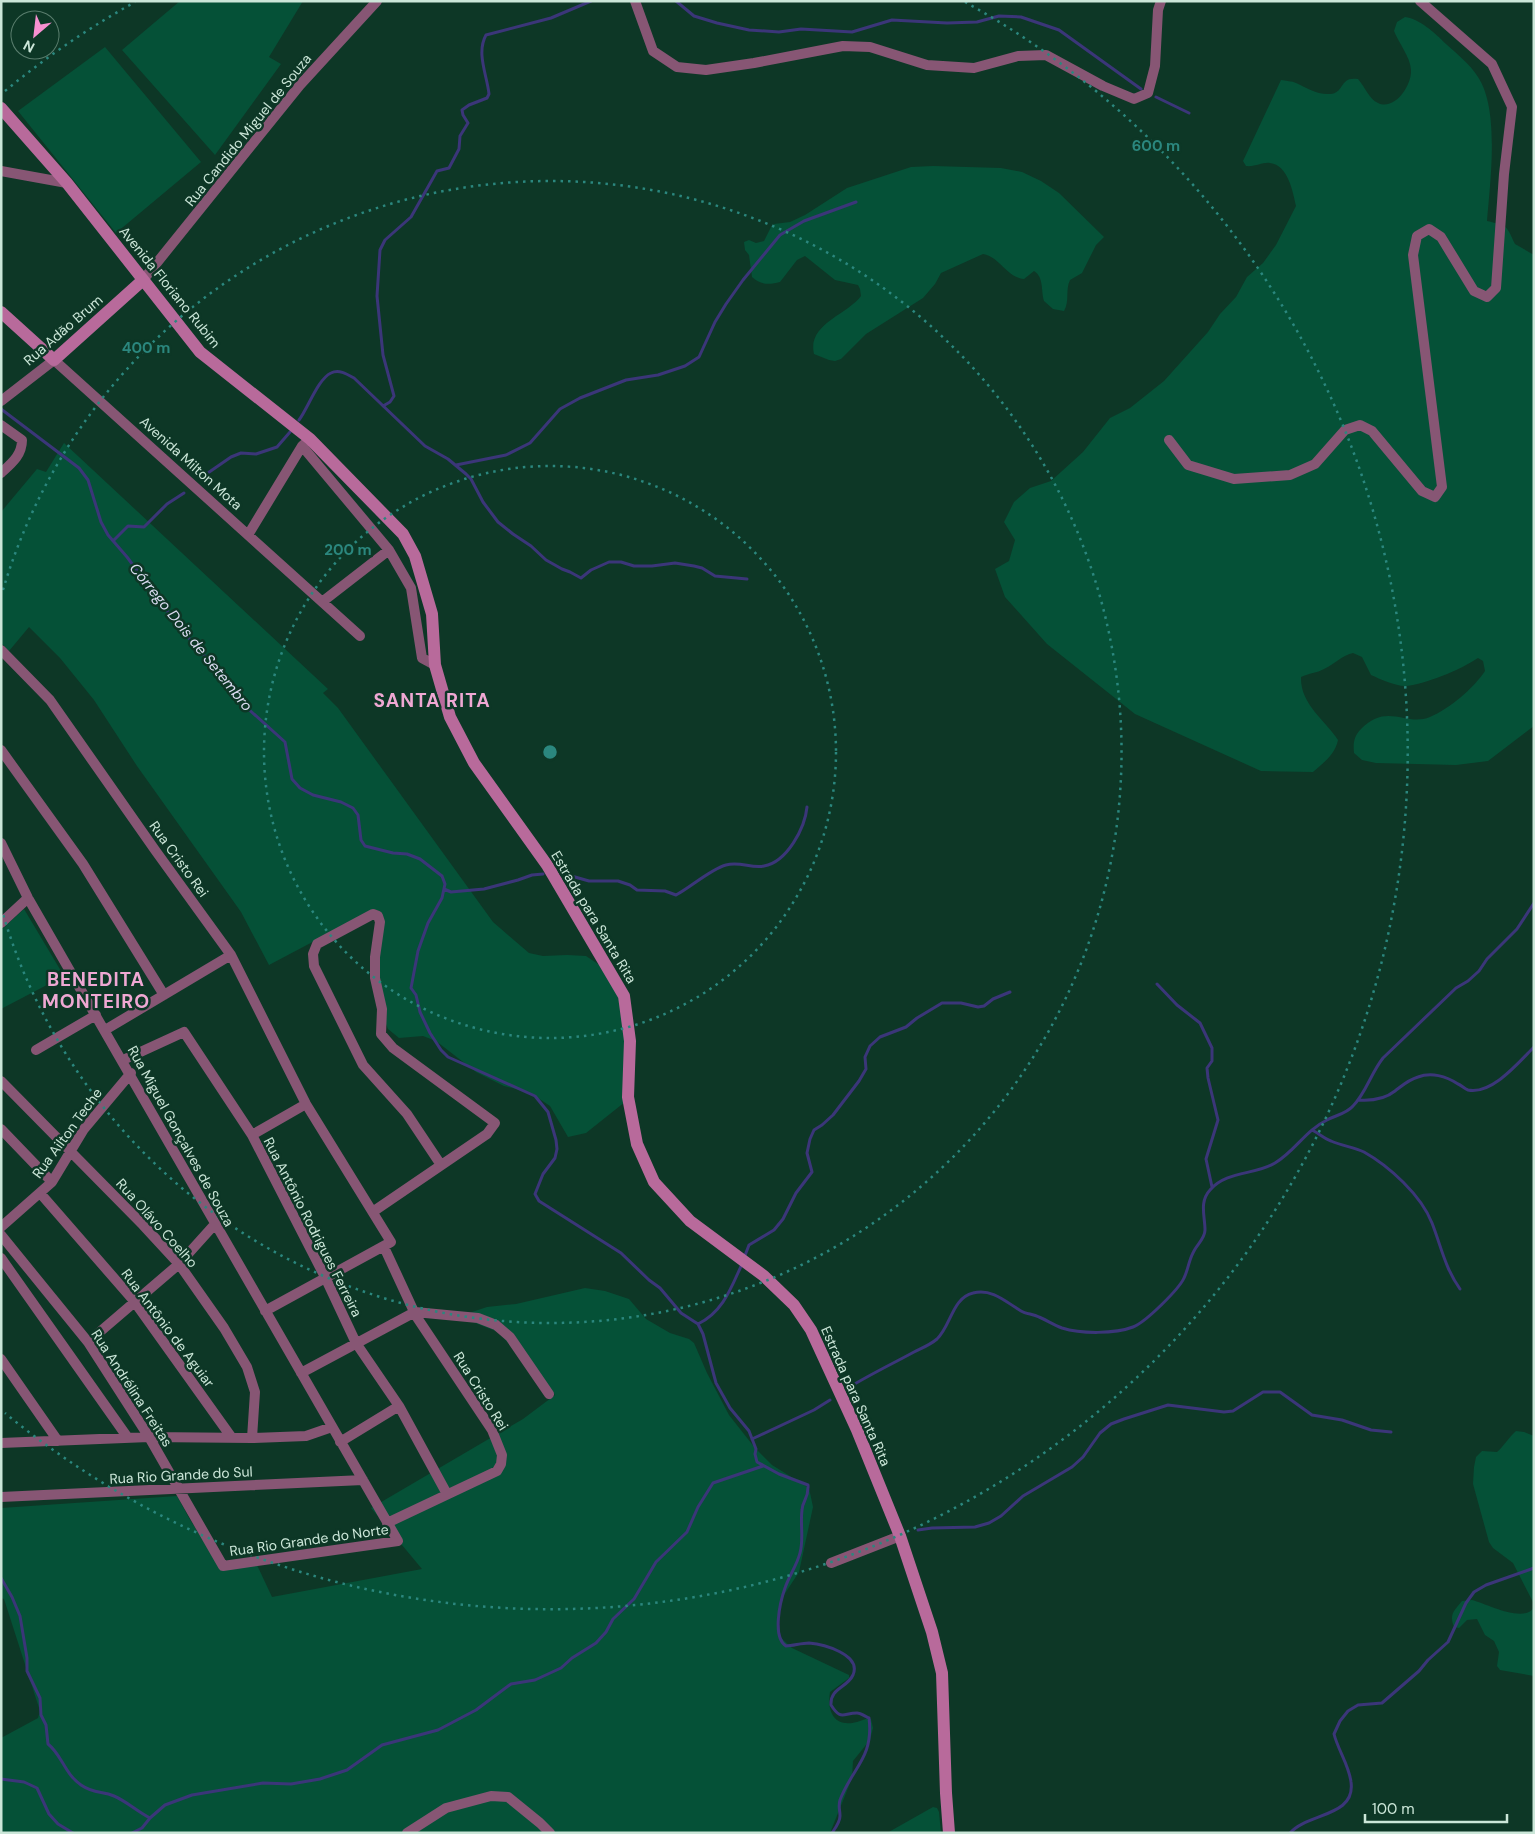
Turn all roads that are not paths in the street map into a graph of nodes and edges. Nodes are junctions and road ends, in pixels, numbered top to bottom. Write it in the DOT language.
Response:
graph roads {
  1 [pos="377,1"];
  2 [pos="635,1"];
  3 [pos="1161,1"];
  4 [pos="1420,1"];
  5 [pos="1,108"];
  6 [pos="1,171"];
  7 [pos="67,183"];
  8 [pos="143,280"];
  9 [pos="1,312"];
  10 [pos="54,360"];
  11 [pos="3,397"];
  12 [pos="1,425"];
  13 [pos="1169,440"];
  14 [pos="306,442"];
  15 [pos="1,473"];
  16 [pos="248,535"];
  17 [pos="389,550"];
  18 [pos="322,602"];
  19 [pos="360,636"];
  20 [pos="1,650"];
  21 [pos="435,665"];
  22 [pos="1,750"];
  23 [pos="1,843"];
  24 [pos="28,898"];
  25 [pos="1,923"];
  26 [pos="231,955"];
  27 [pos="164,995"];
  28 [pos="96,1015"];
  29 [pos="105,1030"];
  30 [pos="36,1050"];
  31 [pos="123,1060"];
  32 [pos="131,1073"];
  33 [pos="1,1081"];
  34 [pos="306,1104"];
  35 [pos="1,1129"];
  36 [pos="252,1135"];
  37 [pos="71,1151"];
  38 [pos="441,1165"];
  39 [pos="52,1182"];
  40 [pos="40,1193"];
  41 [pos="374,1211"];
  42 [pos="215,1224"];
  43 [pos="1,1227"];
  44 [pos="1,1235"];
  45 [pos="388,1244"];
  46 [pos="1,1258"];
  47 [pos="178,1264"];
  48 [pos="325,1278"];
  49 [pos="134,1301"];
  50 [pos="265,1311"];
  51 [pos="415,1312"];
  52 [pos="88,1342"];
  53 [pos="356,1343"];
  54 [pos="1,1359"];
  55 [pos="301,1373"];
  56 [pos="549,1394"];
  57 [pos="399,1406"];
  58 [pos="332,1427"];
  59 [pos="149,1437"];
  60 [pos="128,1438"];
  61 [pos="232,1438"];
  62 [pos="252,1438"];
  63 [pos="58,1441"];
  64 [pos="340,1442"];
  65 [pos="1,1443"];
  66 [pos="363,1480"];
  67 [pos="178,1489"];
  68 [pos="447,1494"];
  69 [pos="1,1497"];
  70 [pos="387,1523"];
  71 [pos="900,1536"];
  72 [pos="398,1541"];
  73 [pos="831,1563"];
  74 [pos="223,1566"];
  75 [pos="407,1833"];
  76 [pos="550,1833"];
  77 [pos="949,1833"];
  1 -- 8 [label="street, Rua Candido Miguel de Souza"];
  2 -- 3 [label="street"];
  4 -- 13 [label="street"];
  5 -- 7 [label="main road, Avenida Floriano Rubim"];
  6 -- 7 [label="street"];
  7 -- 8 [label="main road, Avenida Floriano Rubim"];
  8 -- 10 [label="main road, Rua Adão Brum"];
  8 -- 14 [label="main road, Avenida Floriano Rubim"];
  9 -- 10 [label="main road, Avenida Milton Mota"];
  10 -- 11 [label="street, Rua Adão Brum"];
  10 -- 16 [label="street, Avenida Milton Mota"];
  12 -- 15 [label="street"];
  14 -- 16 [label="street"];
  14 -- 17 [label="street, Avenida Floriano Rubim"];
  14 -- 21 [label="main road, Estrada para Santa Rita"];
  16 -- 18 [label="street, Avenida Milton Mota"];
  17 -- 18 [label="street"];
  17 -- 21 [label="street, Avenida Floriano Rubim"];
  18 -- 19 [label="street, Avenida Milton Mota"];
  20 -- 26 [label="street, Rua Cristo Rei"];
  21 -- 71 [label="main road, Estrada para Santa Rita"];
  22 -- 27 [label="street"];
  23 -- 24 [label="street, Rua Miguel Gonçalves de Souza"];
  24 -- 25 [label="street"];
  24 -- 28 [label="street, Rua Miguel Gonçalves de Souza"];
  26 -- 27 [label="street"];
  26 -- 34 [label="street, Rua Cristo Rei"];
  27 -- 29 [label="street"];
  28 -- 29 [label="street, Rua Miguel Gonçalves de Souza"];
  28 -- 30 [label="street"];
  29 -- 31 [label="street, Rua Miguel Gonçalves de Souza"];
  31 -- 32 [label="street, Rua Miguel Gonçalves de Souza"];
  31 -- 36 [label="street, Rua Antônio Rodrigues Ferreira"];
  32 -- 37 [label="street, Rua Ailton Teche"];
  32 -- 42 [label="street, Rua Miguel Gonçalves de Souza"];
  33 -- 37 [label="street, Rua Olávo Coelho"];
  34 -- 36 [label="street"];
  34 -- 41 [label="street, Rua Cristo Rei"];
  35 -- 39 [label="street"];
  36 -- 48 [label="street, Rua Antônio Rodrigues Ferreira"];
  37 -- 39 [label="street, Rua Ailton Teche"];
  37 -- 47 [label="street, Rua Olávo Coelho"];
  38 -- 38 [label="street"];
  38 -- 41 [label="street"];
  39 -- 40 [label="street, Rua Ailton Teche"];
  40 -- 43 [label="street, Rua Ailton Teche"];
  40 -- 49 [label="street, Rua Antônio de Aguiar"];
  41 -- 45 [label="street, Rua Cristo Rei"];
  42 -- 47 [label="street"];
  42 -- 50 [label="street, Rua Miguel Gonçalves de Souza"];
  44 -- 52 [label="street, Rua Andrélina Freitas"];
  45 -- 48 [label="street"];
  45 -- 51 [label="street, Rua Cristo Rei"];
  46 -- 60 [label="street"];
  47 -- 49 [label="street"];
  47 -- 62 [label="street, Rua Olávo Coelho"];
  48 -- 50 [label="street"];
  48 -- 53 [label="street, Rua Antônio Rodrigues Ferreira"];
  49 -- 52 [label="street"];
  49 -- 61 [label="street, Rua Antônio de Aguiar"];
  50 -- 55 [label="street, Rua Miguel Gonçalves de Souza"];
  51 -- 53 [label="street"];
  51 -- 56 [label="street"];
  51 -- 68 [label="street, Rua Cristo Rei"];
  52 -- 59 [label="street, Rua Andrélina Freitas"];
  53 -- 55 [label="street"];
  53 -- 57 [label="street, Rua Antônio Rodrigues Ferreira"];
  54 -- 63 [label="street"];
  55 -- 58 [label="street, Rua Miguel Gonçalves de Souza"];
  57 -- 64 [label="street"];
  57 -- 68 [label="street, Rua Antônio Rodrigues Ferreira"];
  58 -- 62 [label="street"];
  58 -- 64 [label="street, Rua Miguel Gonçalves de Souza"];
  59 -- 60 [label="street"];
  59 -- 61 [label="street"];
  59 -- 67 [label="street, Rua Andrélina Freitas"];
  60 -- 63 [label="street"];
  61 -- 62 [label="street"];
  63 -- 65 [label="street"];
  64 -- 66 [label="street, Rua Miguel Gonçalves de Souza"];
  66 -- 67 [label="street, Rua Rio Grande do Sul"];
  66 -- 70 [label="street, Rua Miguel Gonçalves de Souza"];
  67 -- 69 [label="street, Rua Rio Grande do Sul"];
  67 -- 74 [label="street, Rua Andrélina Freitas"];
  68 -- 70 [label="street, Rua Cristo Rei"];
  70 -- 72 [label="street, Rua Miguel Gonçalves de Souza"];
  71 -- 73 [label="street"];
  71 -- 77 [label="main road, Estrada para Santa Rita"];
  72 -- 74 [label="street, Rua Rio Grande do Norte"];
  75 -- 76 [label="street"];
}
